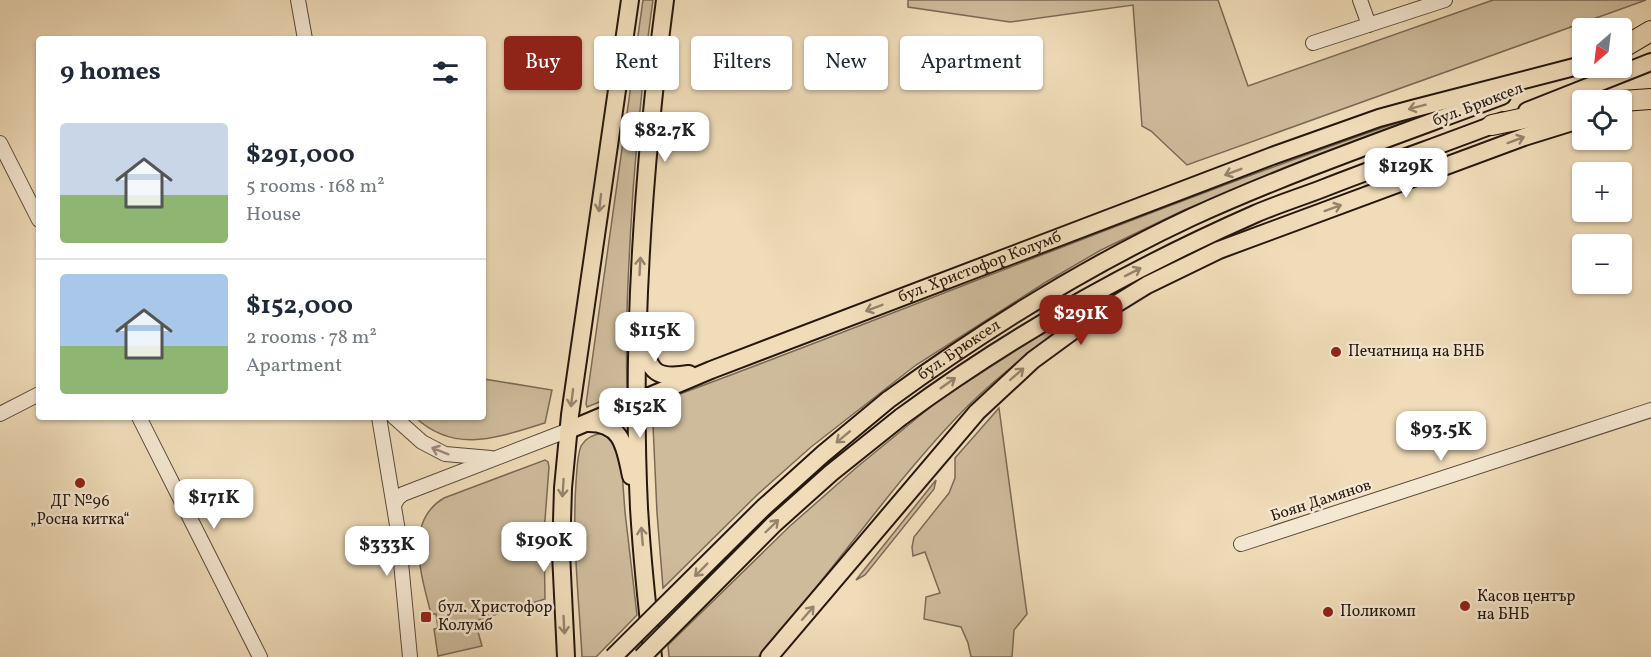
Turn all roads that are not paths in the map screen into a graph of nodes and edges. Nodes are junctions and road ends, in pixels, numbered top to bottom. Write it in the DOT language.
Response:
graph roads {
  1 [pos="298,0"];
  2 [pos="630,0"];
  3 [pos="665,0"];
  4 [pos="1360,0"];
  5 [pos="1445,0"];
  6 [pos="1369,25"];
  7 [pos="1651,31"];
  8 [pos="304,36"];
  9 [pos="1651,40"];
  10 [pos="1312,43"];
  11 [pos="1632,43"];
  12 [pos="1632,47"];
  13 [pos="1651,62"];
  14 [pos="1572,69"];
  15 [pos="1572,70"];
  16 [pos="1651,100"];
  17 [pos="1632,101"];
  18 [pos="1632,105"];
  19 [pos="1572,107"];
  20 [pos="1572,122"];
  21 [pos="1492,125"];
  22 [pos="0,142"];
  23 [pos="1361,174"];
  24 [pos="36,214"];
  25 [pos="1219,250"];
  26 [pos="638,325"];
  27 [pos="711,370"];
  28 [pos="36,396"];
  29 [pos="637,401"];
  30 [pos="1651,410"];
  31 [pos="0,414"];
  32 [pos="145,420"];
  33 [pos="380,420"];
  34 [pos="397,420"];
  35 [pos="586,423"];
  36 [pos="569,430"];
  37 [pos="496,458"];
  38 [pos="394,505"];
  39 [pos="639,509"];
  40 [pos="1241,544"];
  41 [pos="260,657"];
  42 [pos="410,657"];
  43 [pos="566,657"];
  44 [pos="613,657"];
  45 [pos="642,657"];
  46 [pos="653,657"];
  47 [pos="769,657"];
  1 -- 8 [label="street"];
  2 -- 36 [label="main road, one-way"];
  26 -- 3 [label="main road, one-way"];
  4 -- 6 [label="street"];
  5 -- 6 [label="street"];
  6 -- 10 [label="street"];
  7 -- 11 [label="highway"];
  9 -- 12 [label="main road"];
  13 -- 21 [label="main road"];
  14 -- 27 [label="main road, бул. Христофор Колумб, one-way"];
  15 -- 44 [label="main road, бул. Брюксел, one-way, bridge"];
  16 -- 17 [label="highway"];
  16 -- 18 [label="main road"];
  19 -- 21 [label="highway"];
  25 -- 20 [label="main road, one-way"];
  21 -- 23 [label="main road"];
  22 -- 24 [label="street"];
  23 -- 25 [label="main road"];
  45 -- 23 [label="main road, бул. Брюксел, one-way, bridge"];
  47 -- 25 [label="main road, one-way"];
  26 -- 27 [label="main road"];
  26 -- 29 [label="main road"];
  27 -- 29 [label="main road, бул. Христофор Колумб"];
  28 -- 31 [label="street"];
  29 -- 35 [label="main road, бул. Христофор Колумб"];
  29 -- 39 [label="main road"];
  30 -- 40 [label="street, Боян Дамянов"];
  32 -- 41 [label="street"];
  33 -- 38 [label="street"];
  37 -- 34 [label="street, one-way"];
  35 -- 36 [label="main road, бул. Христофор Колумб"];
  35 -- 39 [label="main road"];
  36 -- 37 [label="street, бул. Христофор Колумб"];
  36 -- 43 [label="main road, one-way"];
  37 -- 38 [label="street, бул. Христофор Колумб"];
  38 -- 42 [label="street"];
  46 -- 39 [label="main road, one-way"];
}
